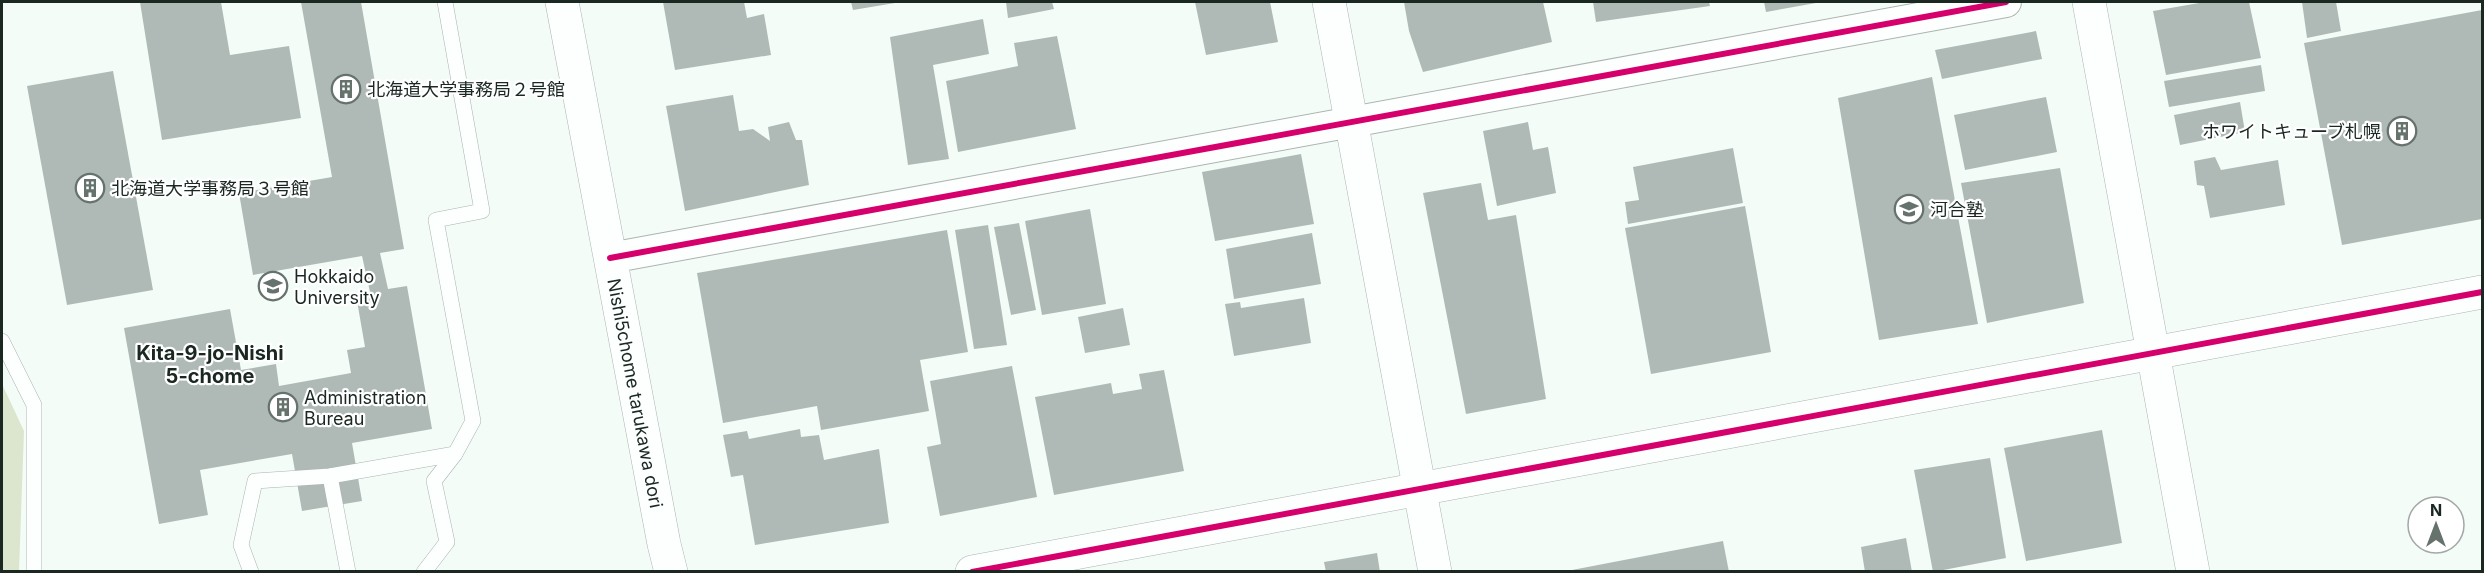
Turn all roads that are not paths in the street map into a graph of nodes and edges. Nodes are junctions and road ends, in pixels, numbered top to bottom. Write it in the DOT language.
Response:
graph roads {
  1 [pos="445,2"];
  2 [pos="562,2"];
  3 [pos="1329,2"];
  4 [pos="2006,2"];
  5 [pos="2089,2"];
  6 [pos="1352,122"];
  7 [pos="610,258"];
  8 [pos="2482,292"];
  9 [pos="2,341"];
  10 [pos="2154,353"];
  11 [pos="455,454"];
  12 [pos="330,476"];
  13 [pos="1419,489"];
  14 [pos="34,572"];
  15 [pos="251,572"];
  16 [pos="348,572"];
  17 [pos="424,572"];
  18 [pos="671,572"];
  19 [pos="972,572"];
  20 [pos="1435,572"];
  21 [pos="2193,572"];
  1 -- 11 [label="lane"];
  2 -- 7 [label="street, Nishi5chome tarukawa dori"];
  3 -- 6 [label="street"];
  4 -- 6 [label="street"];
  5 -- 10 [label="street"];
  6 -- 7 [label="street"];
  6 -- 13 [label="street"];
  7 -- 18 [label="street, Nishi5chome tarukawa dori"];
  8 -- 10 [label="street"];
  9 -- 14 [label="lane"];
  10 -- 13 [label="street"];
  10 -- 21 [label="street"];
  11 -- 12 [label="lane"];
  11 -- 17 [label="lane"];
  12 -- 15 [label="lane"];
  12 -- 16 [label="lane"];
  13 -- 19 [label="street"];
  13 -- 20 [label="street"];
}
